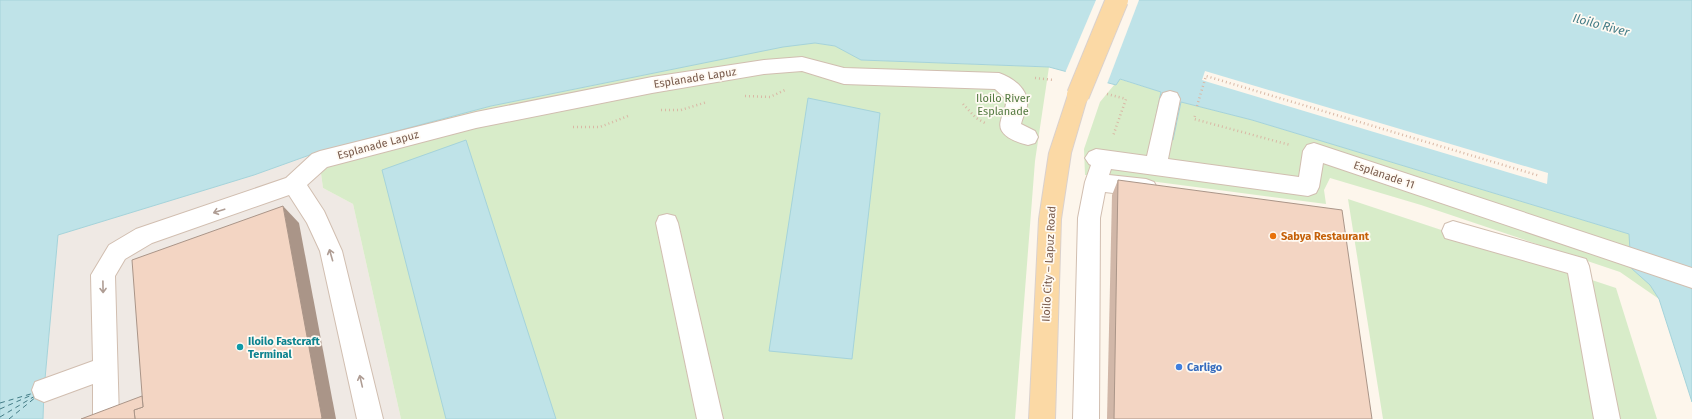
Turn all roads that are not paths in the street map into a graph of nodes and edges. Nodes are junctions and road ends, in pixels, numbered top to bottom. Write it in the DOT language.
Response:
graph roads {
  1 [pos="1117,0"];
  2 [pos="1170,99"];
  3 [pos="1028,137"];
  4 [pos="1156,166"];
  5 [pos="1096,182"];
  6 [pos="294,184"];
  7 [pos="1166,191"];
  8 [pos="667,223"];
  9 [pos="1453,231"];
  10 [pos="1692,278"];
  11 [pos="104,368"];
  12 [pos="44,390"];
  13 [pos="106,419"];
  14 [pos="370,419"];
  15 [pos="710,419"];
  16 [pos="1042,419"];
  17 [pos="1086,419"];
  18 [pos="1607,419"];
  1 -- 16 [label="main road, Iloilo City – Lapuz Road, bridge"];
  2 -- 4 [label="street"];
  3 -- 6 [label="street, Esplanade Lapuz"];
  4 -- 5 [label="street"];
  4 -- 10 [label="street, Esplanade 11"];
  5 -- 7 [label="street"];
  5 -- 17 [label="street"];
  6 -- 11 [label="street, one-way"];
  14 -- 6 [label="street, one-way"];
  8 -- 15 [label="street"];
  9 -- 18 [label="street"];
  11 -- 12 [label="street"];
  11 -- 13 [label="street"];
}
